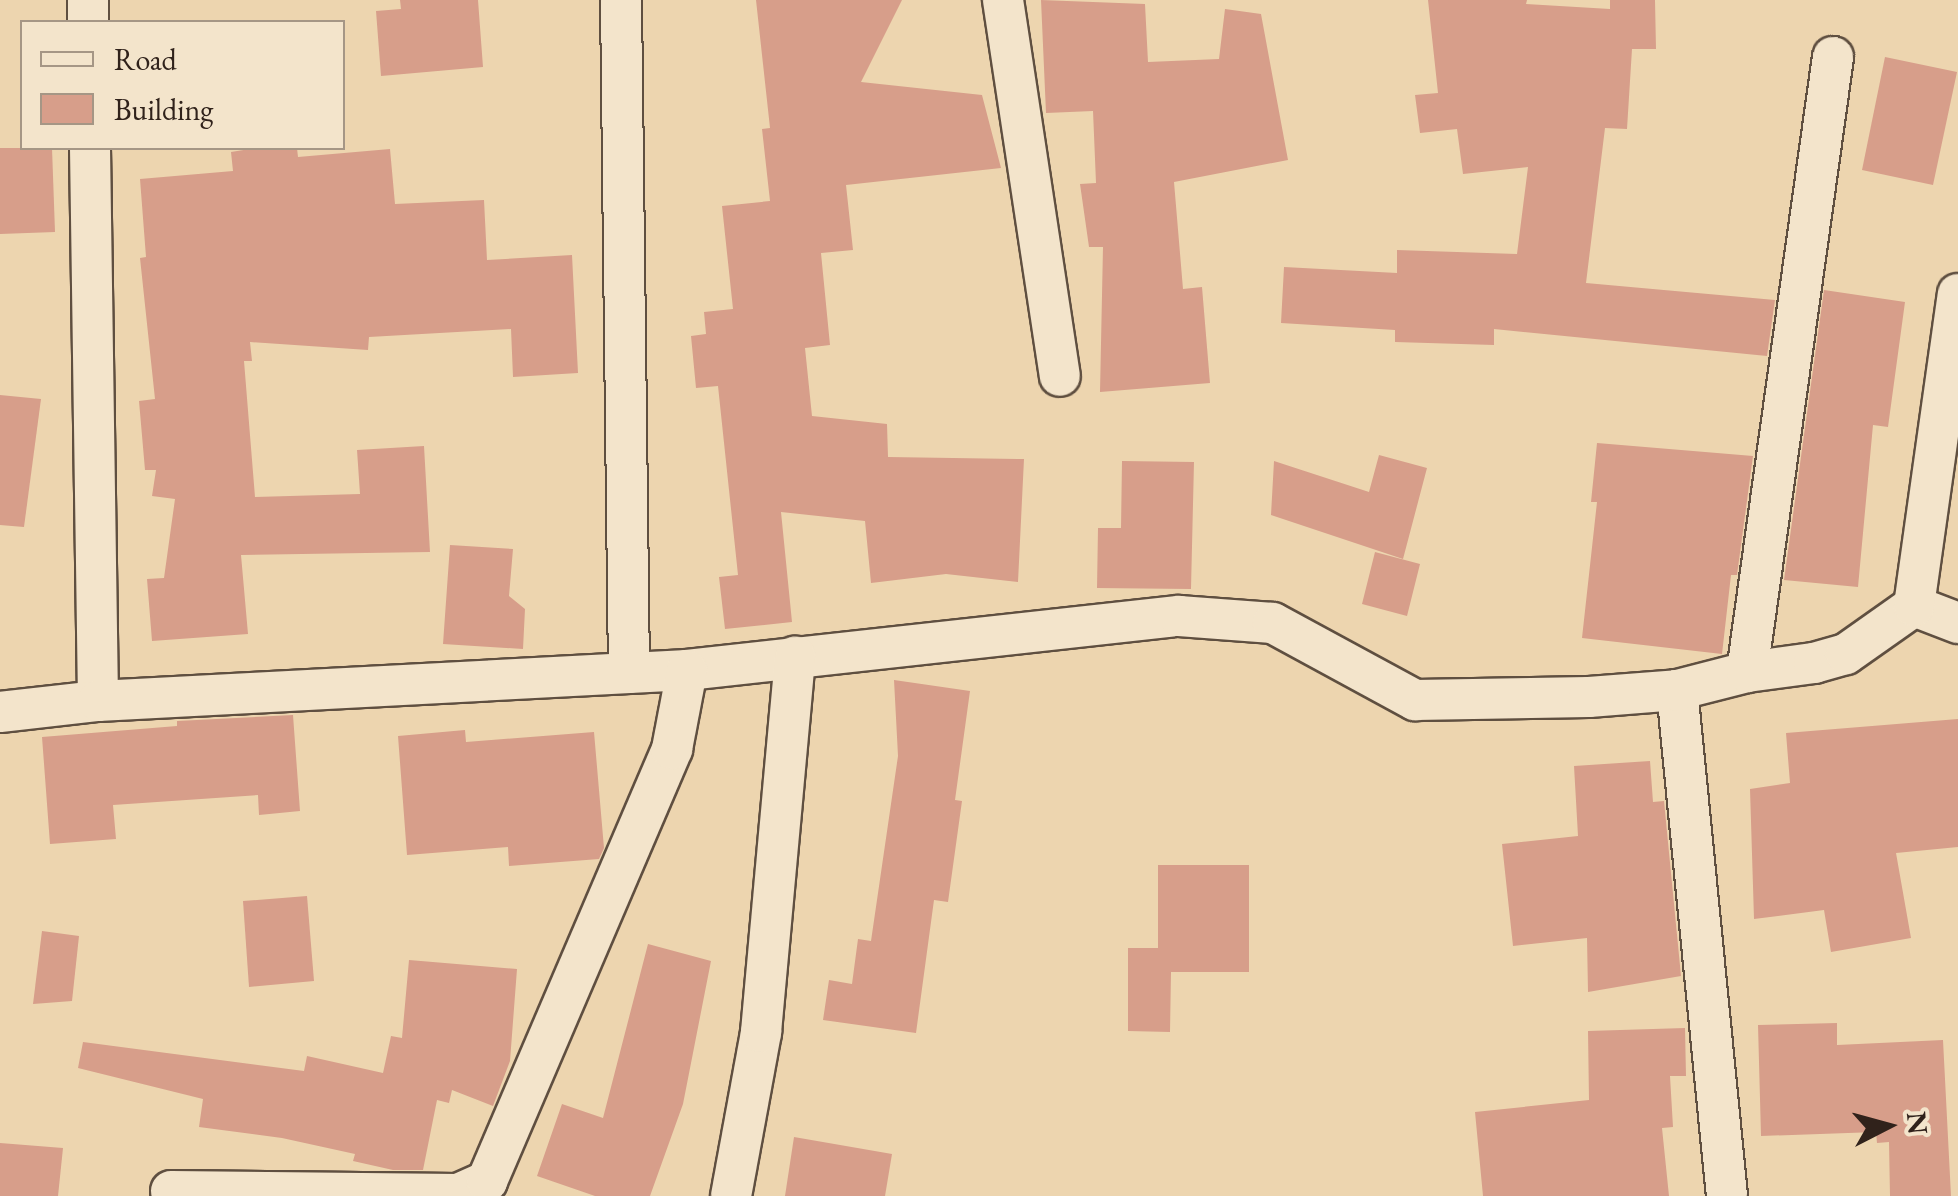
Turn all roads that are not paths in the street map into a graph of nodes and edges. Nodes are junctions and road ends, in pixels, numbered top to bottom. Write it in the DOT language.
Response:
graph roads {
  1 [pos="621,0"];
  2 [pos="1003,0"];
  3 [pos="1834,58"];
  4 [pos="90,150"];
  5 [pos="1958,294"];
  6 [pos="1060,376"];
  7 [pos="1914,606"];
  8 [pos="1958,624"];
  9 [pos="796,658"];
  10 [pos="687,670"];
  11 [pos="1747,672"];
  12 [pos="628,674"];
  13 [pos="1677,690"];
  14 [pos="98,701"];
  15 [pos="0,712"];
  16 [pos="172,1190"];
  17 [pos="731,1196"];
  18 [pos="1727,1196"];
  1 -- 12 [label="street"];
  2 -- 6 [label="street"];
  3 -- 11 [label="street"];
  4 -- 14 [label="street"];
  5 -- 7 [label="street"];
  7 -- 8 [label="street"];
  7 -- 11 [label="street"];
  9 -- 10 [label="street"];
  9 -- 13 [label="street"];
  9 -- 17 [label="street"];
  10 -- 12 [label="street"];
  10 -- 16 [label="street"];
  11 -- 13 [label="street"];
  12 -- 14 [label="street"];
  13 -- 18 [label="street"];
  14 -- 15 [label="street"];
}
